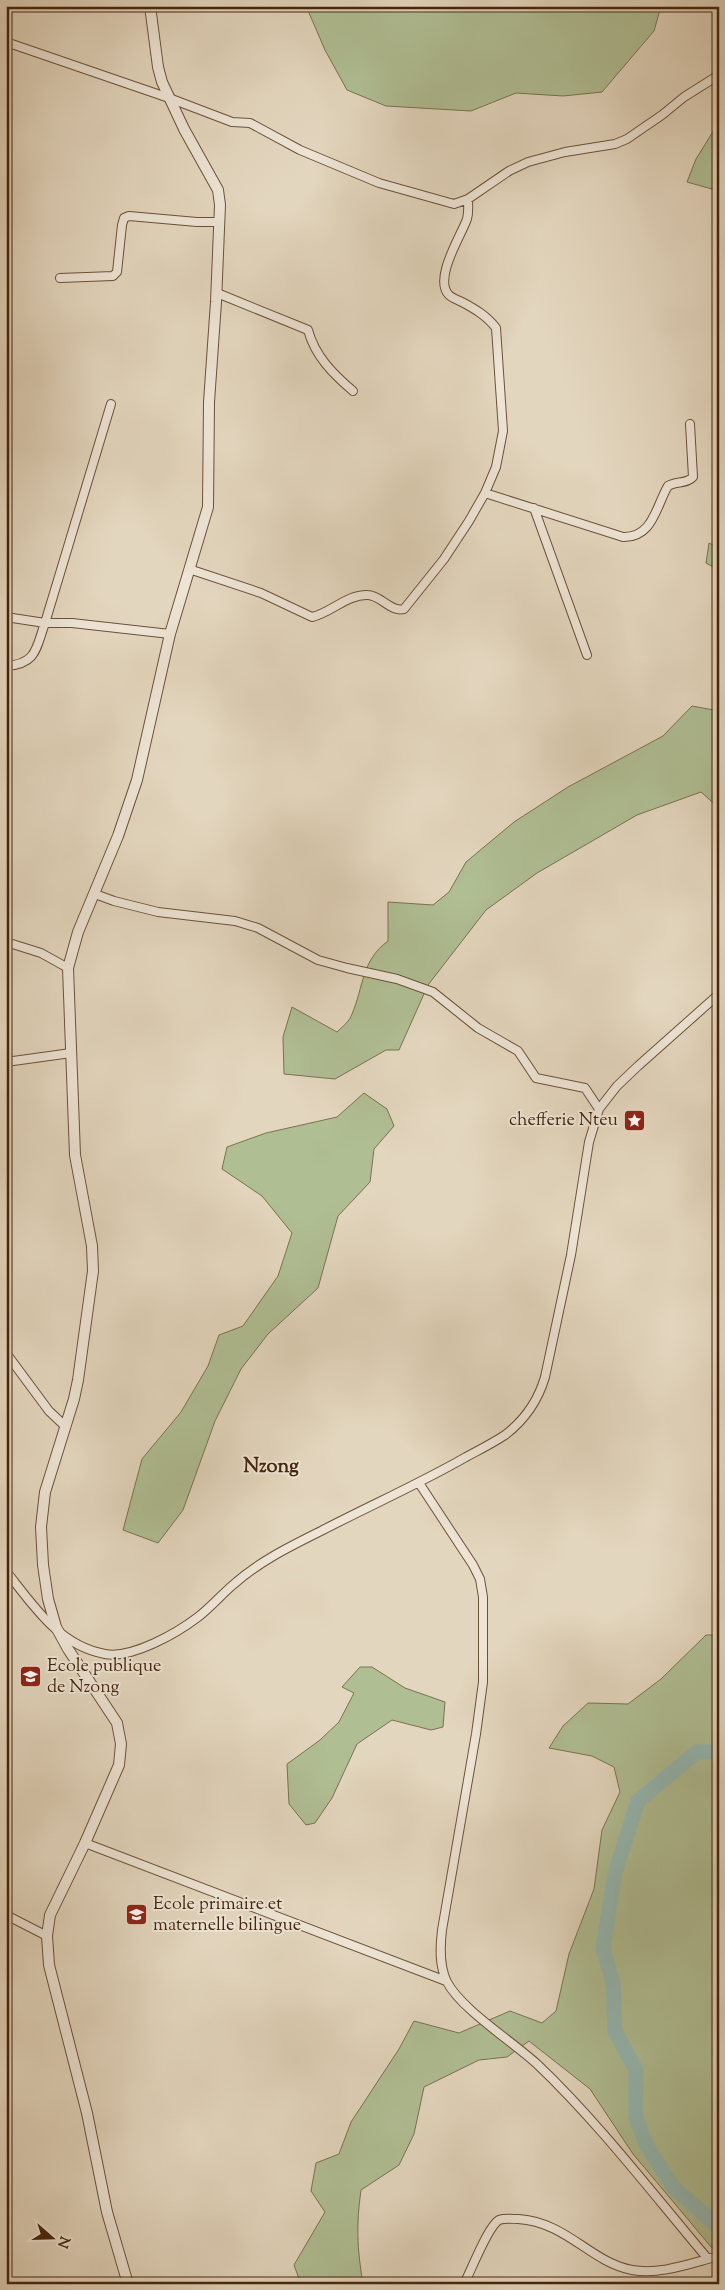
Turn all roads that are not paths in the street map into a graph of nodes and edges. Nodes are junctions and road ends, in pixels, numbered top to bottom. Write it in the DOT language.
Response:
graph roads {
  1 [pos="150,6"];
  2 [pos="6,42"];
  3 [pos="719,75"];
  4 [pos="169,98"];
  5 [pos="468,200"];
  6 [pos="219,222"];
  7 [pos="60,278"];
  8 [pos="217,293"];
  9 [pos="353,391"];
  10 [pos="110,404"];
  11 [pos="690,424"];
  12 [pos="485,493"];
  13 [pos="534,508"];
  14 [pos="189,569"];
  15 [pos="6,616"];
  16 [pos="45,623"];
  17 [pos="170,634"];
  18 [pos="588,655"];
  19 [pos="6,666"];
  20 [pos="95,894"];
  21 [pos="6,942"];
  22 [pos="68,968"];
  23 [pos="719,994"];
  24 [pos="71,1053"];
  25 [pos="6,1062"];
  26 [pos="599,1109"];
  27 [pos="6,1353"];
  28 [pos="66,1427"];
  29 [pos="419,1483"];
  30 [pos="6,1571"];
  31 [pos="60,1635"];
  32 [pos="85,1843"];
  33 [pos="6,1915"];
  34 [pos="47,1936"];
  35 [pos="446,1981"];
  36 [pos="719,2256"];
  37 [pos="708,2259"];
  38 [pos="128,2284"];
  39 [pos="464,2284"];
  1 -- 4 [label="street"];
  2 -- 4 [label="street"];
  3 -- 5 [label="street"];
  4 -- 5 [label="street"];
  4 -- 6 [label="street"];
  5 -- 12 [label="street"];
  6 -- 7 [label="street"];
  6 -- 8 [label="street"];
  8 -- 9 [label="street"];
  8 -- 14 [label="street"];
  10 -- 16 [label="street"];
  11 -- 13 [label="street"];
  12 -- 13 [label="street"];
  12 -- 14 [label="street"];
  13 -- 18 [label="street"];
  14 -- 17 [label="street"];
  15 -- 16 [label="street"];
  16 -- 17 [label="street"];
  16 -- 19 [label="street"];
  17 -- 20 [label="street"];
  20 -- 22 [label="street"];
  20 -- 26 [label="street"];
  21 -- 22 [label="street"];
  22 -- 24 [label="street"];
  23 -- 26 [label="street"];
  24 -- 25 [label="street"];
  24 -- 28 [label="street"];
  26 -- 29 [label="street"];
  27 -- 28 [label="street"];
  28 -- 31 [label="street"];
  29 -- 31 [label="street"];
  29 -- 35 [label="street"];
  30 -- 31 [label="street"];
  31 -- 32 [label="street"];
  32 -- 34 [label="street"];
  32 -- 35 [label="street"];
  33 -- 34 [label="street"];
  34 -- 38 [label="street"];
  35 -- 37 [label="street"];
  36 -- 37 [label="street"];
  37 -- 39 [label="street"];
}
